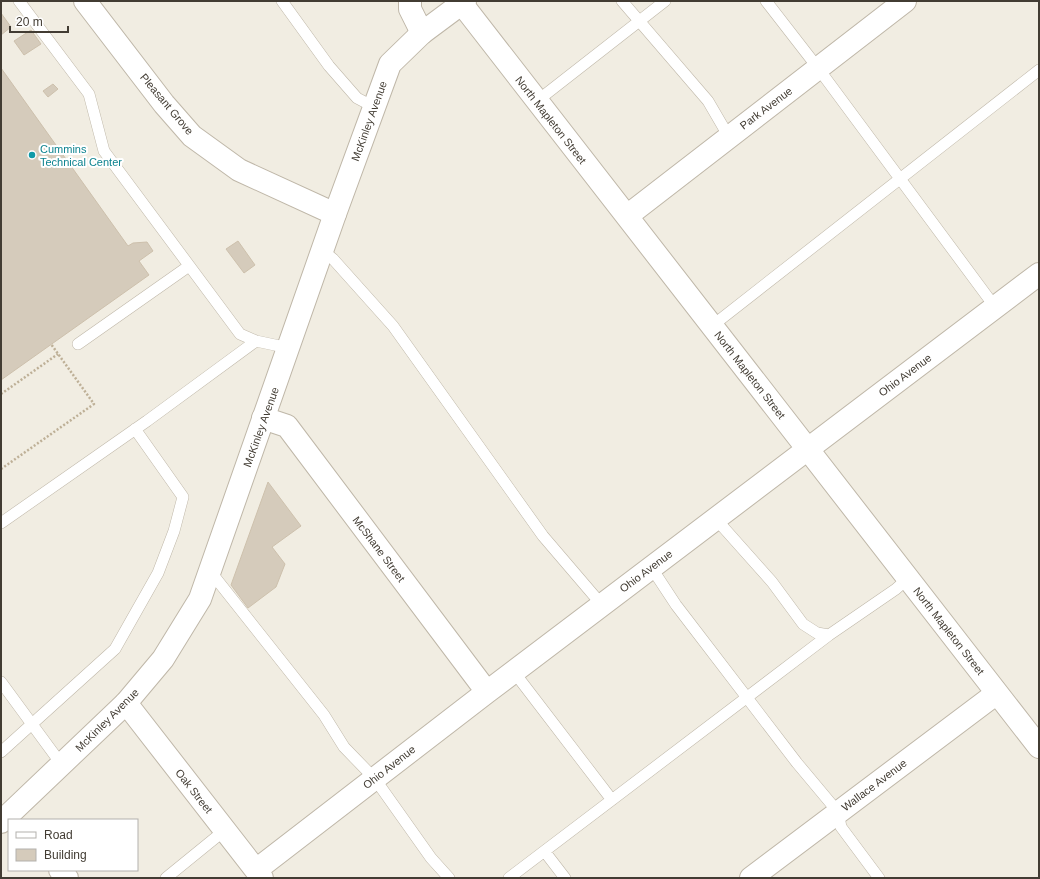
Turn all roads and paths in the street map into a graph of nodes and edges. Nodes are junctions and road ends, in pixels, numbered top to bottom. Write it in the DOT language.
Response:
graph roads {
  1 [pos="20,1"];
  2 [pos="85,1"];
  3 [pos="282,1"];
  4 [pos="410,1"];
  5 [pos="622,1"];
  6 [pos="666,1"];
  7 [pos="766,1"];
  8 [pos="906,1"];
  9 [pos="463,2"];
  10 [pos="638,22"];
  11 [pos="422,33"];
  12 [pos="818,68"];
  13 [pos="1039,70"];
  14 [pos="537,101"];
  15 [pos="374,107"];
  16 [pos="729,137"];
  17 [pos="901,178"];
  18 [pos="335,214"];
  19 [pos="626,216"];
  20 [pos="322,250"];
  21 [pos="189,266"];
  22 [pos="1038,277"];
  23 [pos="995,307"];
  24 [pos="712,326"];
  25 [pos="256,341"];
  26 [pos="51,344"];
  27 [pos="78,344"];
  28 [pos="289,348"];
  29 [pos="58,354"];
  30 [pos="1,394"];
  31 [pos="263,418"];
  32 [pos="135,429"];
  33 [pos="807,448"];
  34 [pos="1,469"];
  35 [pos="715,518"];
  36 [pos="1,523"];
  37 [pos="651,567"];
  38 [pos="210,571"];
  39 [pos="908,578"];
  40 [pos="602,604"];
  41 [pos="829,635"];
  42 [pos="514,672"];
  43 [pos="1,682"];
  44 [pos="487,692"];
  45 [pos="997,693"];
  46 [pos="747,697"];
  47 [pos="126,703"];
  48 [pos="32,724"];
  49 [pos="1039,747"];
  50 [pos="1,752"];
  51 [pos="62,764"];
  52 [pos="375,779"];
  53 [pos="612,800"];
  54 [pos="838,812"];
  55 [pos="10,818"];
  56 [pos="225,830"];
  57 [pos="545,852"];
  58 [pos="259,874"];
  59 [pos="166,878"];
  60 [pos="449,878"];
  61 [pos="509,878"];
  62 [pos="565,878"];
  63 [pos="751,878"];
  64 [pos="879,878"];
  1 -- 21 [label="lane"];
  2 -- 18 [label="street, Pleasant Grove"];
  3 -- 15 [label="lane"];
  4 -- 11 [label="street"];
  5 -- 10 [label="lane"];
  6 -- 10 [label="lane"];
  7 -- 12 [label="lane"];
  8 -- 12 [label="street, Park Avenue"];
  9 -- 11 [label="street, McKinley Avenue"];
  9 -- 14 [label="street, North Mapleton Street"];
  10 -- 14 [label="lane"];
  10 -- 16 [label="lane"];
  11 -- 15 [label="street, McKinley Avenue"];
  12 -- 16 [label="street, Park Avenue"];
  12 -- 17 [label="lane"];
  13 -- 17 [label="lane"];
  14 -- 19 [label="street, North Mapleton Street"];
  15 -- 18 [label="street, McKinley Avenue"];
  16 -- 19 [label="street, Park Avenue"];
  17 -- 23 [label="lane"];
  17 -- 24 [label="lane"];
  18 -- 20 [label="street, McKinley Avenue"];
  19 -- 24 [label="street, North Mapleton Street"];
  20 -- 28 [label="street, McKinley Avenue"];
  20 -- 40 [label="lane"];
  21 -- 25 [label="lane"];
  21 -- 27 [label="lane"];
  22 -- 23 [label="street, Ohio Avenue"];
  23 -- 33 [label="street, Ohio Avenue"];
  24 -- 33 [label="street, North Mapleton Street"];
  25 -- 28 [label="lane"];
  25 -- 32 [label="lane"];
  26 -- 29 [label="path"];
  28 -- 31 [label="street, McKinley Avenue"];
  29 -- 30 [label="path"];
  29 -- 34 [label="path"];
  31 -- 38 [label="street, McKinley Avenue"];
  31 -- 44 [label="street, McShane Street"];
  32 -- 36 [label="lane"];
  32 -- 48 [label="lane"];
  33 -- 35 [label="street, Ohio Avenue"];
  33 -- 39 [label="street, North Mapleton Street"];
  35 -- 37 [label="street, Ohio Avenue"];
  35 -- 41 [label="lane"];
  37 -- 40 [label="street, Ohio Avenue"];
  37 -- 46 [label="lane"];
  38 -- 47 [label="street, McKinley Avenue"];
  38 -- 52 [label="lane"];
  39 -- 41 [label="lane"];
  39 -- 45 [label="street, North Mapleton Street"];
  40 -- 42 [label="street, Ohio Avenue"];
  41 -- 46 [label="lane"];
  42 -- 44 [label="street, Ohio Avenue"];
  42 -- 53 [label="lane"];
  43 -- 48 [label="lane"];
  44 -- 52 [label="street, Ohio Avenue"];
  45 -- 49 [label="street, North Mapleton Street"];
  45 -- 54 [label="street, Wallace Avenue"];
  46 -- 53 [label="lane"];
  46 -- 54 [label="lane"];
  47 -- 51 [label="street, McKinley Avenue"];
  47 -- 56 [label="street, Oak Street"];
  48 -- 50 [label="lane"];
  48 -- 51 [label="lane"];
  51 -- 55 [label="street, McKinley Avenue"];
  52 -- 58 [label="street, Ohio Avenue"];
  52 -- 60 [label="lane"];
  53 -- 57 [label="lane"];
  54 -- 63 [label="street, Wallace Avenue"];
  54 -- 64 [label="lane"];
  56 -- 58 [label="street, Oak Street"];
  56 -- 59 [label="lane"];
  57 -- 61 [label="lane"];
  57 -- 62 [label="lane"];
}
